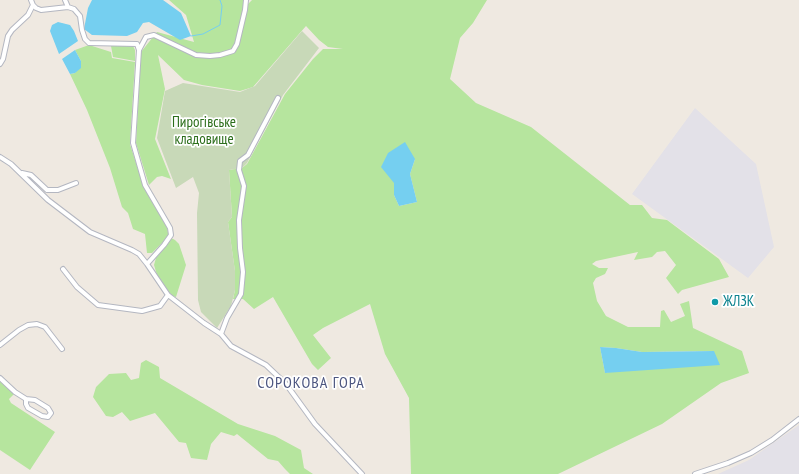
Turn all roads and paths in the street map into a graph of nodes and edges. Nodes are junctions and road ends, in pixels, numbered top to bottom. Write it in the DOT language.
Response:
graph roads {
  1 [pos="31,0"];
  2 [pos="65,0"];
  3 [pos="246,0"];
  4 [pos="33,5"];
  5 [pos="68,6"];
  6 [pos="143,42"];
  7 [pos="137,44"];
  8 [pos="0,47"];
  9 [pos="5,48"];
  10 [pos="139,50"];
  11 [pos="0,64"];
  12 [pos="278,98"];
  13 [pos="0,158"];
  14 [pos="21,173"];
  15 [pos="76,183"];
  16 [pos="147,264"];
  17 [pos="64,269"];
  18 [pos="168,295"];
  19 [pos="221,334"];
  20 [pos="0,345"];
  21 [pos="62,349"];
  22 [pos="0,378"];
  23 [pos="26,399"];
  24 [pos="799,419"];
  25 [pos="362,474"];
  26 [pos="695,474"];
  1 -- 4 [label="street"];
  2 -- 5 [label="street"];
  3 -- 6 [label="street"];
  4 -- 5 [label="street"];
  4 -- 9 [label="street"];
  5 -- 7 [label="street"];
  6 -- 7 [label="street"];
  6 -- 10 [label="street"];
  7 -- 10 [label="street"];
  8 -- 9 [label="street"];
  9 -- 11 [label="street"];
  10 -- 16 [label="street"];
  12 -- 19 [label="street"];
  13 -- 14 [label="street"];
  14 -- 15 [label="street"];
  14 -- 16 [label="street"];
  16 -- 18 [label="street"];
  17 -- 18 [label="street"];
  18 -- 19 [label="street"];
  19 -- 25 [label="street"];
  20 -- 21 [label="street"];
  22 -- 23 [label="street"];
  23 -- 23 [label="street"];
  24 -- 26 [label="street"];
}
